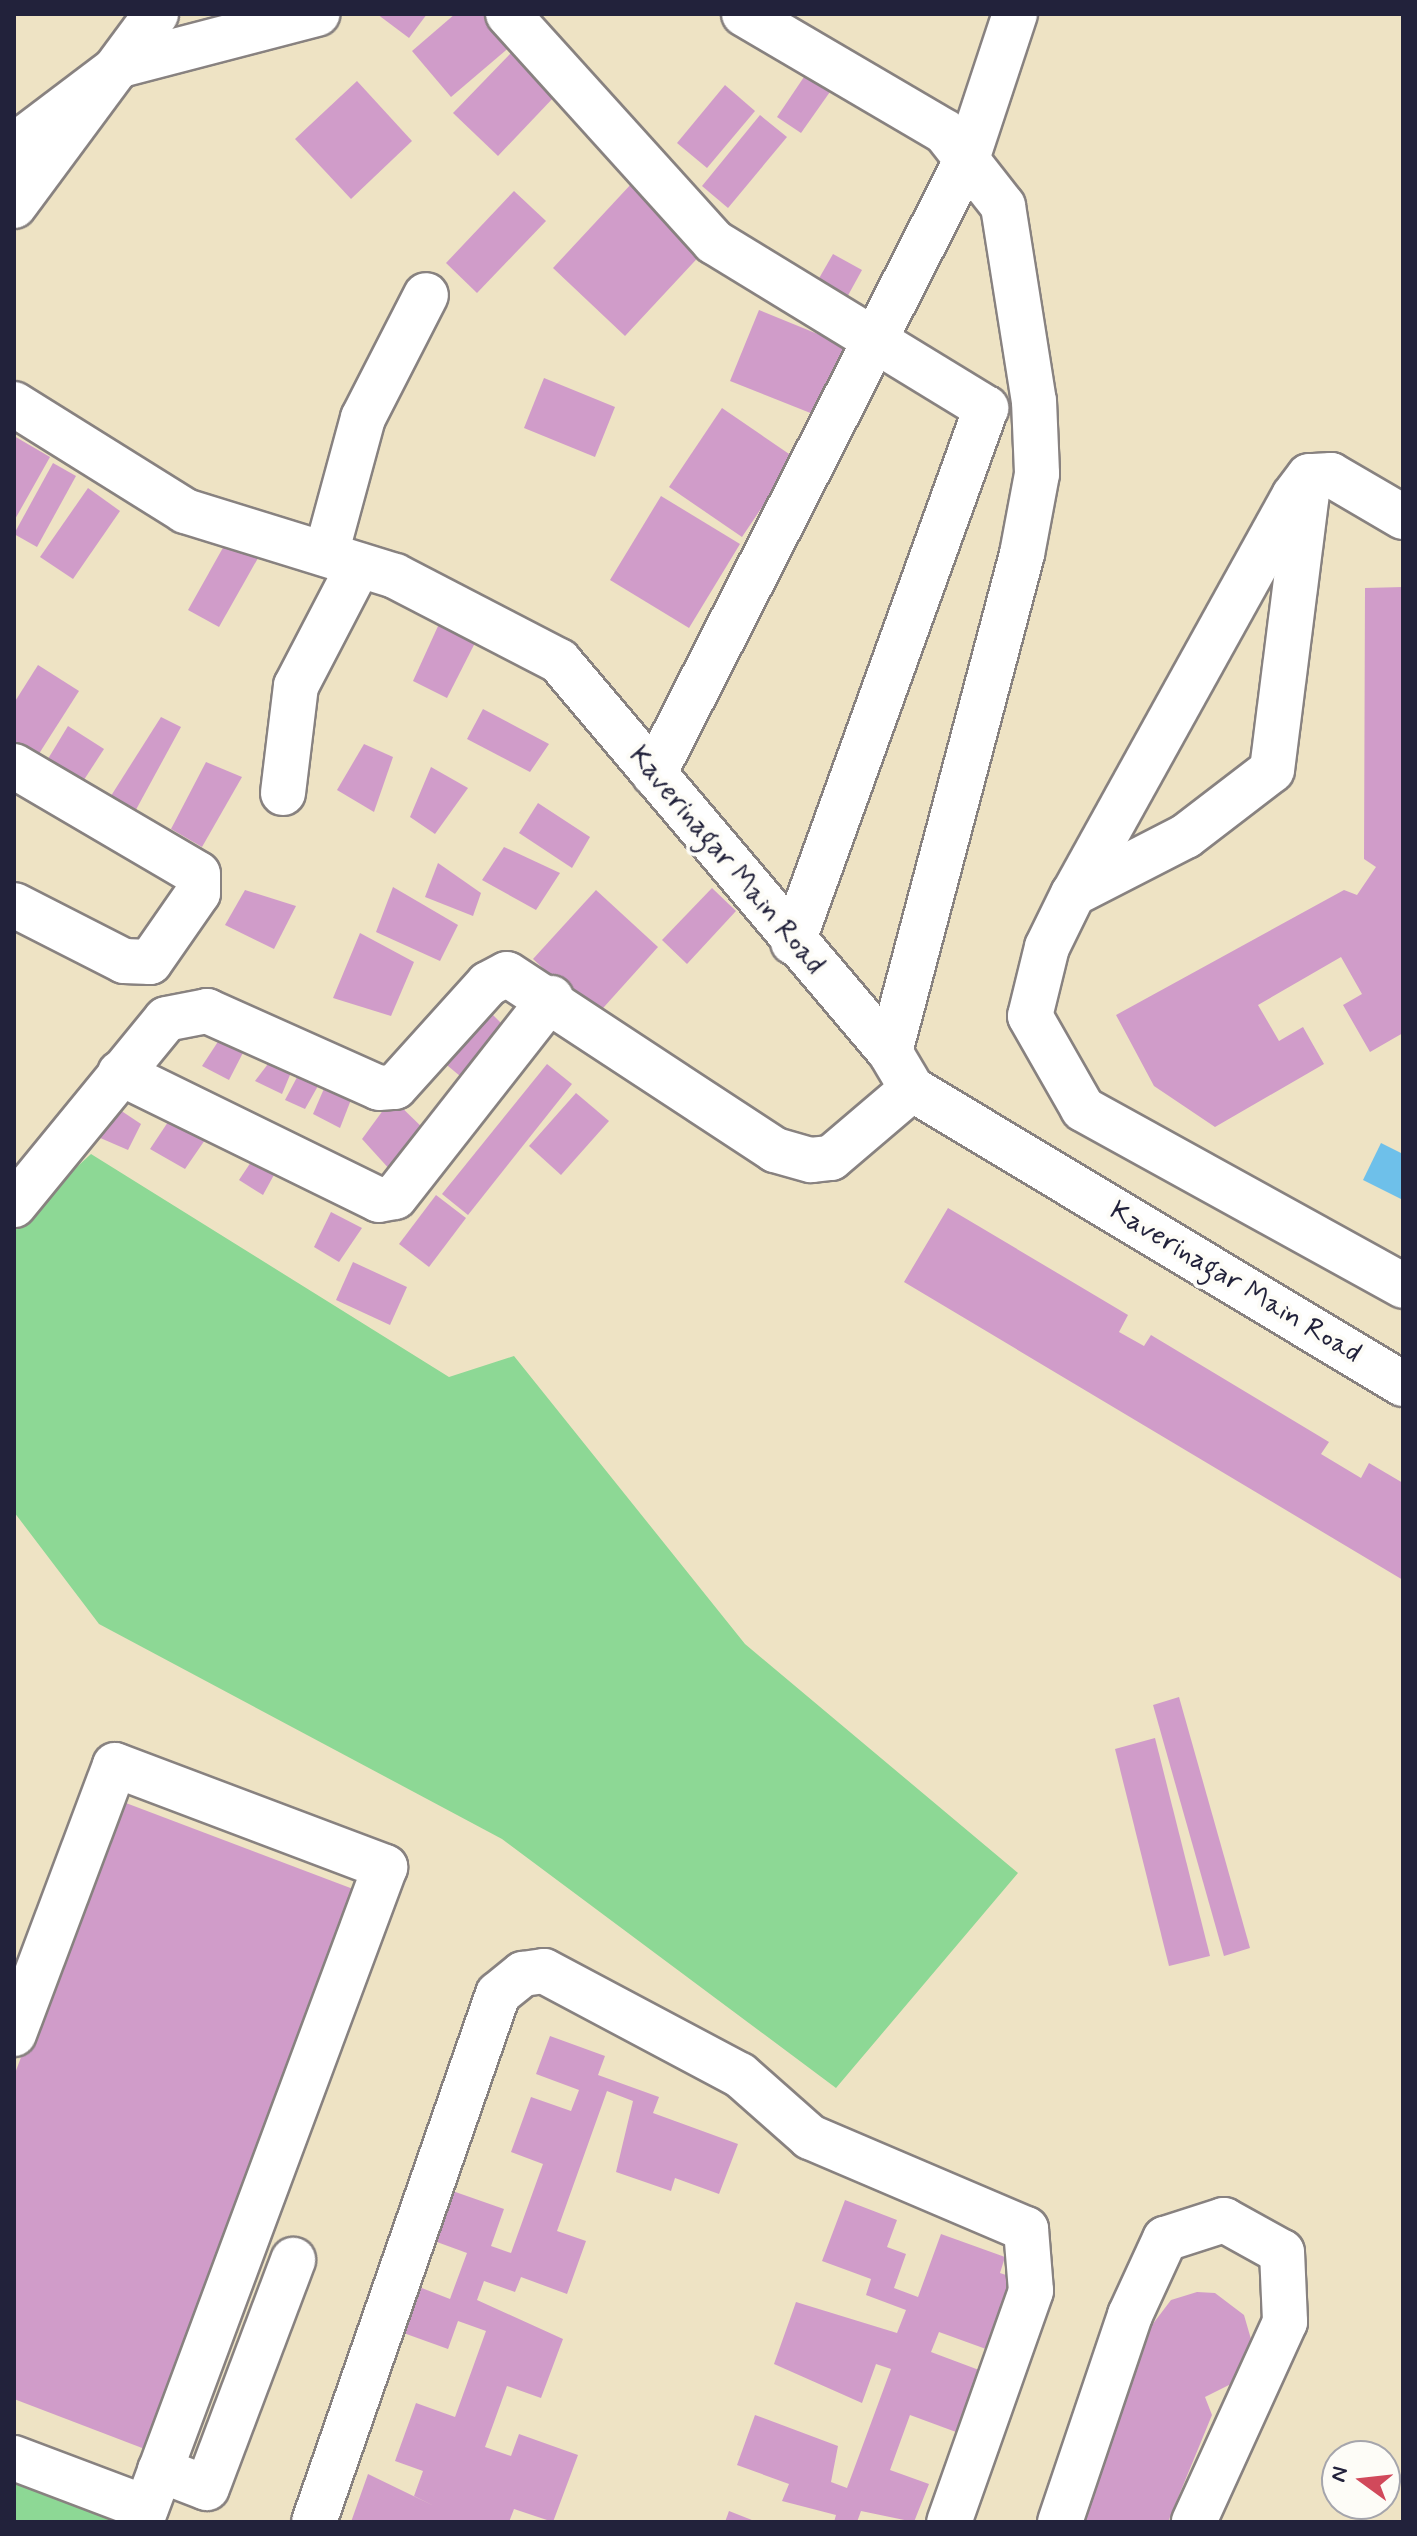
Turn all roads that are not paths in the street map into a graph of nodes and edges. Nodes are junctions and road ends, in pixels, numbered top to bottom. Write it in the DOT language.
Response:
graph roads {
  1 [pos="156,14"];
  2 [pos="317,14"];
  3 [pos="508,14"];
  4 [pos="744,14"];
  5 [pos="1015,14"];
  6 [pos="121,65"];
  7 [pos="14,146"];
  8 [pos="967,159"];
  9 [pos="14,206"];
  10 [pos="426,295"];
  11 [pos="874,338"];
  12 [pos="14,404"];
  13 [pos="1309,476"];
  14 [pos="1403,517"];
  15 [pos="342,560"];
  16 [pos="14,766"];
  17 [pos="654,774"];
  18 [pos="283,793"];
  19 [pos="1073,894"];
  20 [pos="14,905"];
  21 [pos="793,942"];
  22 [pos="551,998"];
  23 [pos="901,1071"];
  24 [pos="120,1073"];
  25 [pos="14,1205"];
  26 [pos="1403,1286"];
  27 [pos="1403,1384"];
  28 [pos="14,2034"];
  29 [pos="293,2260"];
  30 [pos="14,2458"];
  31 [pos="149,2500"];
  32 [pos="314,2522"];
  33 [pos="949,2522"];
  34 [pos="1060,2522"];
  35 [pos="1194,2522"];
  1 -- 6 [label="street"];
  2 -- 6 [label="street"];
  3 -- 11 [label="street"];
  4 -- 8 [label="street"];
  5 -- 8 [label="street"];
  6 -- 7 [label="street"];
  6 -- 9 [label="street"];
  8 -- 11 [label="street"];
  8 -- 23 [label="street"];
  10 -- 15 [label="street"];
  11 -- 17 [label="street"];
  11 -- 21 [label="street"];
  12 -- 15 [label="street, Kaverinagar Main Road"];
  13 -- 14 [label="street"];
  13 -- 19 [label="street"];
  13 -- 19 [label="street"];
  15 -- 17 [label="street, Kaverinagar Main Road"];
  15 -- 18 [label="street"];
  16 -- 20 [label="street"];
  17 -- 21 [label="street, Kaverinagar Main Road"];
  19 -- 26 [label="street"];
  21 -- 23 [label="street, Kaverinagar Main Road"];
  22 -- 23 [label="street"];
  22 -- 24 [label="street"];
  22 -- 24 [label="street"];
  23 -- 27 [label="street, Kaverinagar Main Road"];
  24 -- 25 [label="street"];
  28 -- 31 [label="street"];
  29 -- 31 [label="street"];
  30 -- 31 [label="street"];
  32 -- 33 [label="street"];
  34 -- 35 [label="street"];
}
